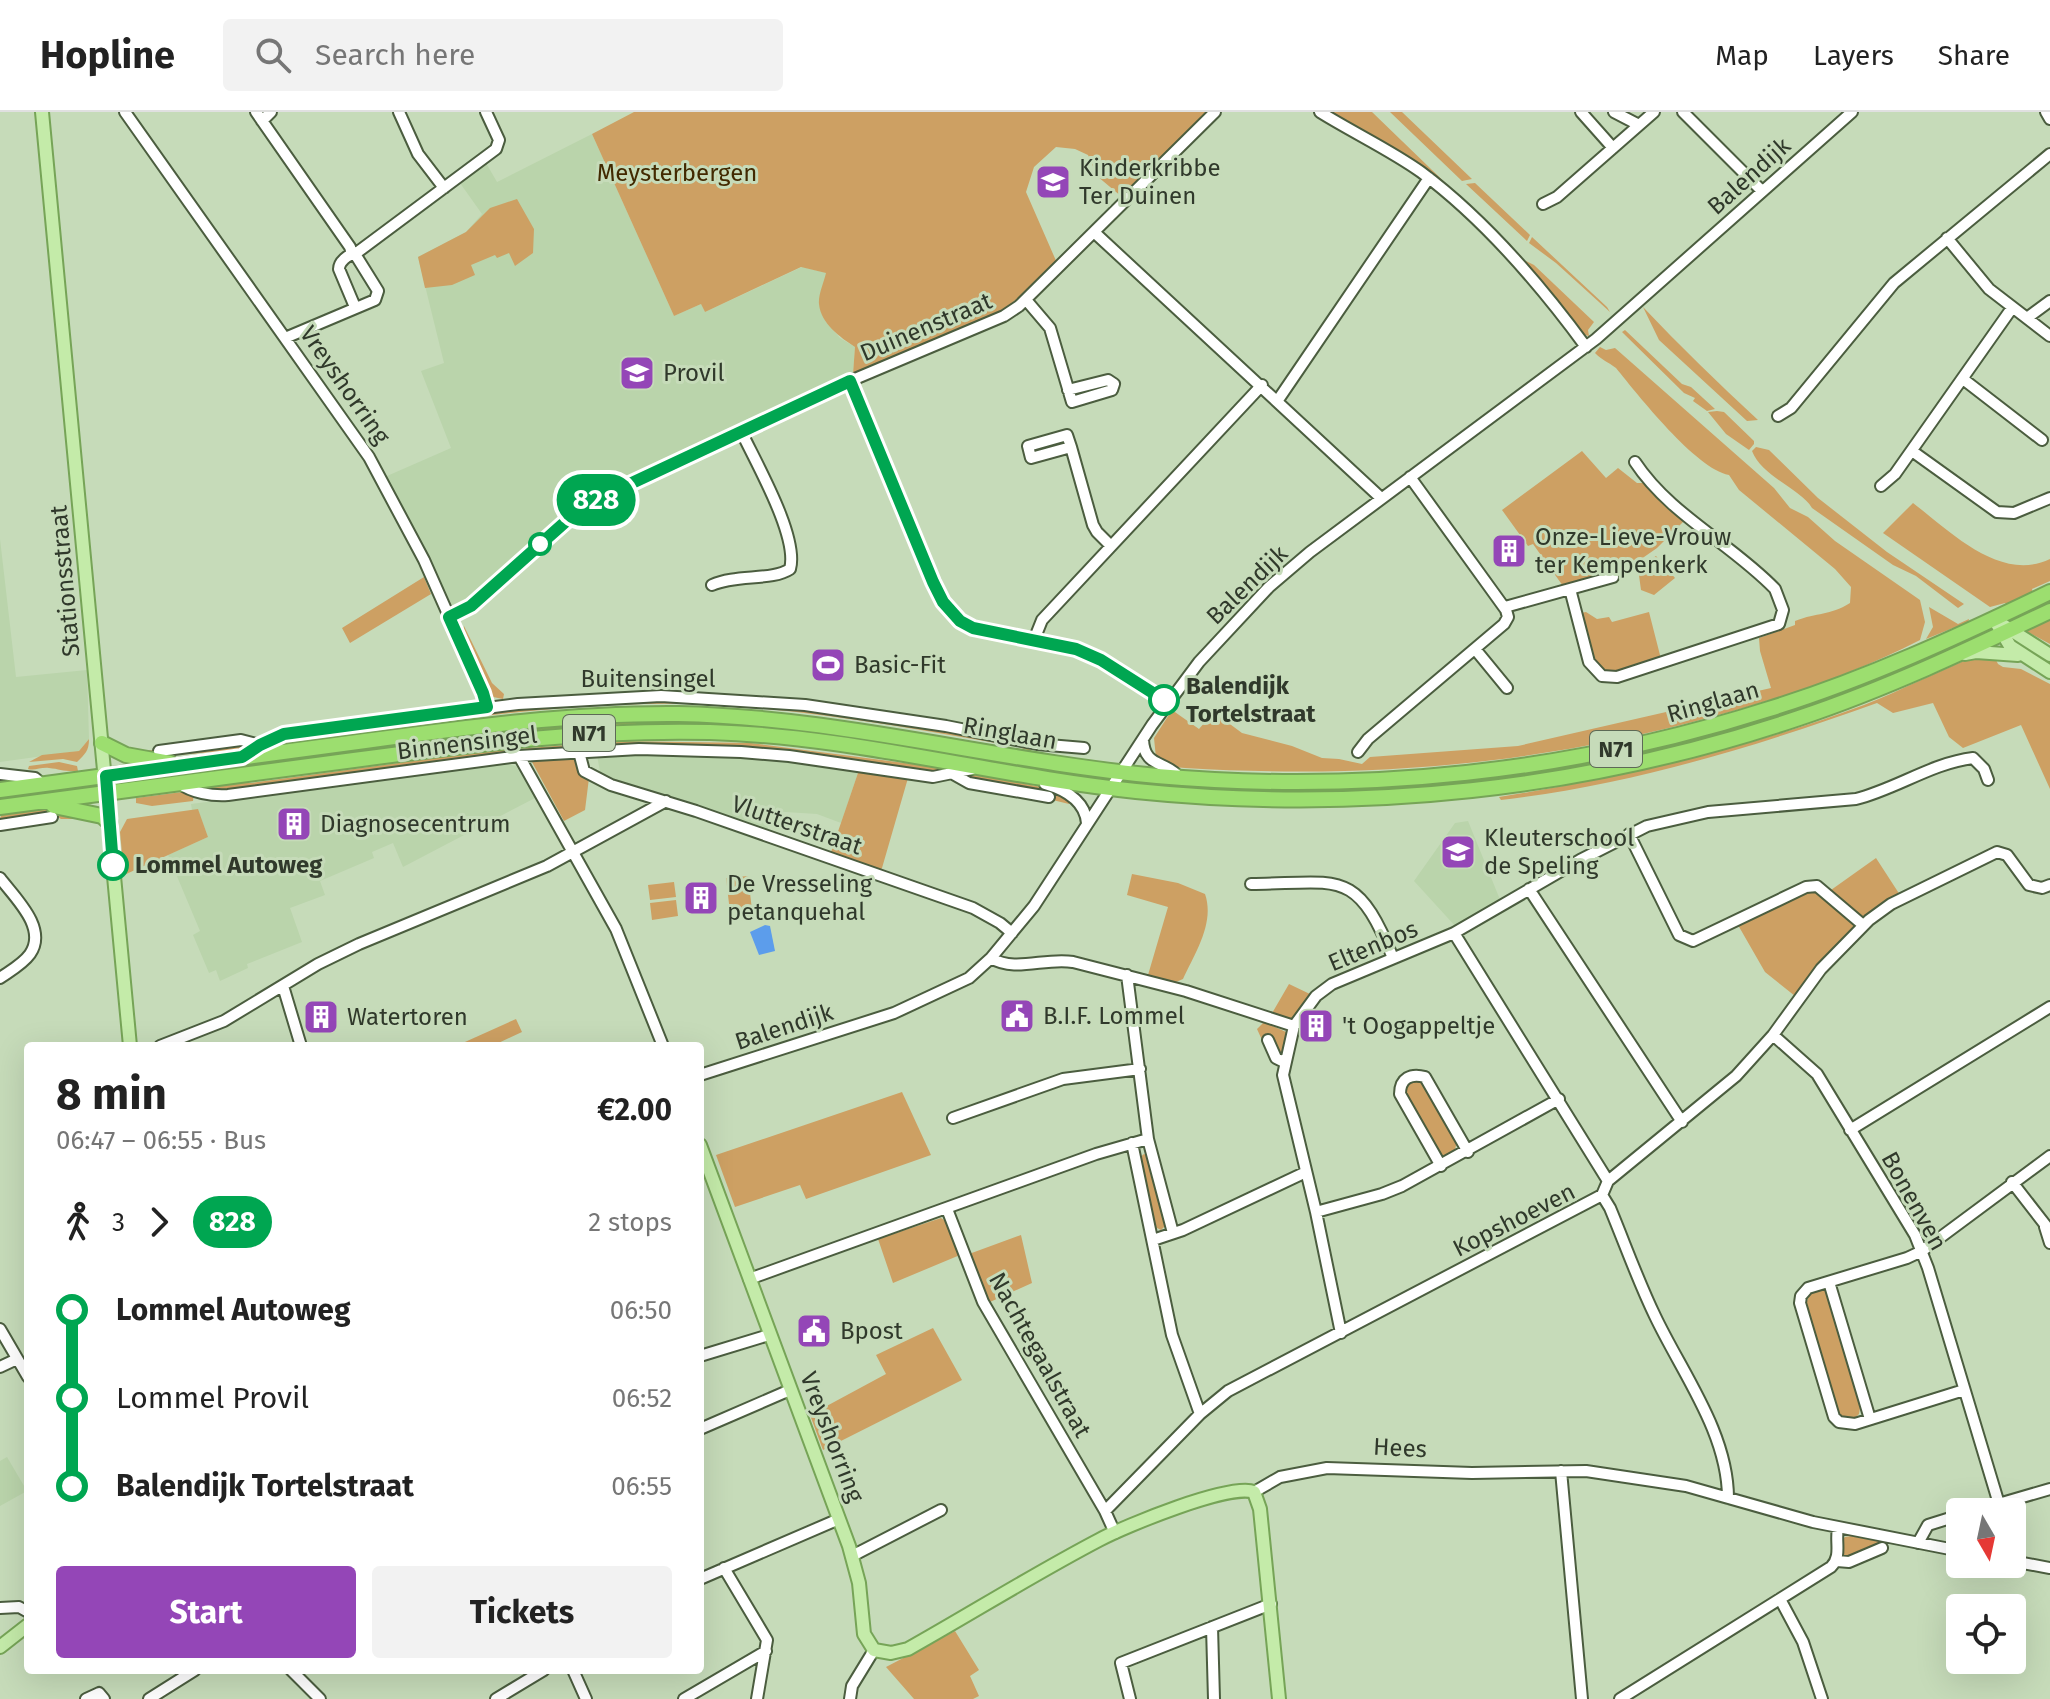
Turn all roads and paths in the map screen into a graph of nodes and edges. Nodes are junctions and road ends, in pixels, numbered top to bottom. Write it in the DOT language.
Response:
graph roads {
  1 [pos="42,112"];
  2 [pos="125,112"];
  3 [pos="271,112"];
  4 [pos="399,112"];
  5 [pos="486,112"];
  6 [pos="1215,112"];
  7 [pos="1320,112"];
  8 [pos="1581,112"];
  9 [pos="1614,112"];
  10 [pos="1654,112"];
  11 [pos="1683,112"];
  12 [pos="1852,112"];
  13 [pos="259,116"];
  14 [pos="1639,125"];
  15 [pos="1613,148"];
  16 [pos="2050,154"];
  17 [pos="1429,178"];
  18 [pos="444,188"];
  19 [pos="1762,191"];
  20 [pos="1543,204"];
  21 [pos="1095,233"];
  22 [pos="1947,238"];
  23 [pos="354,254"];
  24 [pos="1027,301"];
  25 [pos="2050,301"];
  26 [pos="355,307"];
  27 [pos="2012,308"];
  28 [pos="2027,318"];
  29 [pos="2050,336"];
  30 [pos="285,338"];
  31 [pos="1586,347"];
  32 [pos="1963,379"];
  33 [pos="850,381"];
  34 [pos="1262,385"];
  35 [pos="1068,390"];
  36 [pos="1278,400"];
  37 [pos="1778,416"];
  38 [pos="741,431"];
  39 [pos="2042,440"];
  40 [pos="1071,447"];
  41 [pos="1912,451"];
  42 [pos="1635,462"];
  43 [pos="1410,477"];
  44 [pos="1881,486"];
  45 [pos="1381,498"];
  46 [pos="2050,498"];
  47 [pos="1111,546"];
  48 [pos="1613,577"];
  49 [pos="712,585"];
  50 [pos="1570,589"];
  51 [pos="2050,592"];
  52 [pos="1505,607"];
  53 [pos="2050,611"];
  54 [pos="449,617"];
  55 [pos="1994,619"];
  56 [pos="2005,632"];
  57 [pos="1034,640"];
  58 [pos="1475,649"];
  59 [pos="2023,655"];
  60 [pos="2050,655"];
  61 [pos="1954,656"];
  62 [pos="2050,672"];
  63 [pos="1507,688"];
  64 [pos="1168,702"];
  65 [pos="487,707"];
  66 [pos="1143,739"];
  67 [pos="102,743"];
  68 [pos="1037,744"];
  69 [pos="260,745"];
  70 [pos="1084,748"];
  71 [pos="159,751"];
  72 [pos="579,752"];
  73 [pos="1358,752"];
  74 [pos="519,756"];
  75 [pos="242,757"];
  76 [pos="1065,764"];
  77 [pos="178,766"];
  78 [pos="978,767"];
  79 [pos="1121,772"];
  80 [pos="0,774"];
  81 [pos="953,774"];
  82 [pos="106,776"];
  83 [pos="1036,777"];
  84 [pos="1179,777"];
  85 [pos="1988,780"];
  86 [pos="179,783"];
  87 [pos="42,784"];
  88 [pos="1112,787"];
  89 [pos="0,790"];
  90 [pos="107,792"];
  91 [pos="1049,797"];
  92 [pos="49,800"];
  93 [pos="666,801"];
  94 [pos="0,807"];
  95 [pos="52,817"];
  96 [pos="110,823"];
  97 [pos="1087,823"];
  98 [pos="0,825"];
  99 [pos="1629,834"];
  100 [pos="574,851"];
  101 [pos="0,878"];
  102 [pos="1251,884"];
  103 [pos="2050,885"];
  104 [pos="1529,889"];
  105 [pos="1863,925"];
  106 [pos="1012,933"];
  107 [pos="1454,933"];
  108 [pos="991,958"];
  109 [pos="1393,958"];
  110 [pos="1127,975"];
  111 [pos="0,978"];
  112 [pos="283,986"];
  113 [pos="2050,1007"];
  114 [pos="1294,1026"];
  115 [pos="1773,1035"];
  116 [pos="1268,1040"];
  117 [pos="130,1042"];
  118 [pos="170,1042"];
  119 [pos="300,1042"];
  120 [pos="661,1042"];
  121 [pos="1284,1062"];
  122 [pos="1140,1069"];
  123 [pos="704,1074"];
  124 [pos="1559,1099"];
  125 [pos="953,1118"];
  126 [pos="1682,1122"];
  127 [pos="1850,1130"];
  128 [pos="1148,1139"];
  129 [pos="1132,1143"];
  130 [pos="1468,1152"];
  131 [pos="704,1156"];
  132 [pos="2050,1156"];
  133 [pos="1441,1166"];
  134 [pos="1306,1172"];
  135 [pos="1608,1181"];
  136 [pos="2012,1182"];
  137 [pos="1602,1195"];
  138 [pos="947,1209"];
  139 [pos="1316,1212"];
  140 [pos="2048,1229"];
  141 [pos="1173,1233"];
  142 [pos="1153,1240"];
  143 [pos="2050,1243"];
  144 [pos="1922,1251"];
  145 [pos="749,1279"];
  146 [pos="1829,1282"];
  147 [pos="0,1329"];
  148 [pos="1341,1333"];
  149 [pos="769,1335"];
  150 [pos="704,1355"];
  151 [pos="17,1359"];
  152 [pos="0,1367"];
  153 [pos="24,1370"];
  154 [pos="790,1390"];
  155 [pos="1964,1390"];
  156 [pos="1200,1414"];
  157 [pos="1870,1419"];
  158 [pos="704,1427"];
  159 [pos="1561,1471"];
  160 [pos="2050,1489"];
  161 [pos="1254,1492"];
  162 [pos="1728,1498"];
  163 [pos="1997,1498"];
  164 [pos="2019,1498"];
  165 [pos="941,1510"];
  166 [pos="1105,1511"];
  167 [pos="839,1519"];
  168 [pos="1946,1519"];
  169 [pos="1838,1528"];
  170 [pos="1115,1533"];
  171 [pos="1918,1543"];
  172 [pos="1882,1548"];
  173 [pos="1946,1548"];
  174 [pos="852,1556"];
  175 [pos="1837,1561"];
  176 [pos="2026,1564"];
  177 [pos="724,1568"];
  178 [pos="2050,1568"];
  179 [pos="704,1577"];
  180 [pos="1780,1599"];
  181 [pos="1271,1604"];
  182 [pos="0,1608"];
  183 [pos="24,1610"];
  184 [pos="1212,1627"];
  185 [pos="24,1628"];
  186 [pos="0,1647"];
  187 [pos="874,1650"];
  188 [pos="766,1651"];
  189 [pos="188,1674"];
  190 [pos="295,1674"];
  191 [pos="537,1674"];
  192 [pos="575,1674"];
  193 [pos="86,1699"];
  194 [pos="104,1699"];
  195 [pos="149,1699"];
  196 [pos="320,1699"];
  197 [pos="496,1699"];
  198 [pos="586,1699"];
  199 [pos="684,1699"];
  200 [pos="757,1699"];
  201 [pos="850,1699"];
  202 [pos="1130,1699"];
  203 [pos="1214,1699"];
  204 [pos="1279,1699"];
  205 [pos="1582,1699"];
  206 [pos="1620,1699"];
  207 [pos="1822,1699"];
  1 -- 67 [label="main road, Stationsstraat"];
  2 -- 30 [label="street, Vreyshorring"];
  3 -- 13 [label="street"];
  4 -- 18 [label="street"];
  5 -- 18 [label="street"];
  6 -- 21 [label="street, Duinenstraat"];
  7 -- 17 [label="street"];
  8 -- 15 [label="street"];
  9 -- 14 [label="street"];
  10 -- 14 [label="street"];
  11 -- 19 [label="street"];
  12 -- 19 [label="street, Balendijk"];
  13 -- 23 [label="street"];
  14 -- 15 [label="street"];
  15 -- 20 [label="street"];
  16 -- 22 [label="street"];
  17 -- 31 [label="street"];
  17 -- 36 [label="street"];
  18 -- 23 [label="street"];
  19 -- 31 [label="street, Balendijk"];
  21 -- 24 [label="street, Duinenstraat"];
  21 -- 34 [label="street"];
  22 -- 27 [label="street"];
  22 -- 37 [label="street"];
  23 -- 26 [label="street"];
  23 -- 26 [label="street"];
  24 -- 33 [label="street, Duinenstraat"];
  24 -- 35 [label="street"];
  25 -- 28 [label="street"];
  26 -- 30 [label="street"];
  27 -- 28 [label="street"];
  27 -- 32 [label="street"];
  28 -- 29 [label="street"];
  30 -- 54 [label="street, Vreyshorring"];
  31 -- 43 [label="street, Balendijk"];
  32 -- 39 [label="street"];
  32 -- 41 [label="street"];
  33 -- 38 [label="street, Duinenstraat"];
  33 -- 57 [label="street"];
  34 -- 36 [label="street"];
  34 -- 47 [label="street"];
  36 -- 45 [label="street"];
  38 -- 49 [label="street"];
  38 -- 54 [label="street, Duinenstraat"];
  40 -- 47 [label="street"];
  41 -- 44 [label="street"];
  41 -- 46 [label="street"];
  42 -- 50 [label="street"];
  43 -- 45 [label="street, Balendijk"];
  43 -- 52 [label="street"];
  45 -- 64 [label="street, Balendijk"];
  47 -- 57 [label="street"];
  48 -- 50 [label="street"];
  50 -- 52 [label="street"];
  51 -- 55 [label="highway, N71"];
  52 -- 58 [label="street"];
  53 -- 56 [label="highway, N71"];
  54 -- 65 [label="street, Vreyshorring"];
  55 -- 56 [label="main road, Ringlaan"];
  55 -- 84 [label="highway, Ringlaan / N71"];
  56 -- 59 [label="main road, Ringlaan"];
  56 -- 60 [label="main road"];
  56 -- 61 [label="highway, Ringlaan / N71"];
  57 -- 64 [label="street"];
  58 -- 63 [label="street"];
  58 -- 73 [label="street"];
  59 -- 61 [label="main road, Ringlaan"];
  59 -- 62 [label="main road, Ringlaan"];
  61 -- 88 [label="highway, Ringlaan / N71"];
  64 -- 66 [label="street, Balendijk"];
  65 -- 68 [label="street, Buitensingel"];
  65 -- 69 [label="street, Buitensingel"];
  66 -- 79 [label="street, Balendijk"];
  66 -- 84 [label="street"];
  67 -- 77 [label="highway"];
  67 -- 82 [label="main road, Stationsstraat"];
  68 -- 70 [label="street, Buitensingel"];
  68 -- 76 [label="street, Buitensingel"];
  69 -- 71 [label="street, Buitensingel"];
  69 -- 75 [label="street, Buitensingel"];
  72 -- 74 [label="street, Binnensingel"];
  72 -- 81 [label="street, Binnensingel"];
  72 -- 93 [label="street, Vlutterstraat"];
  74 -- 86 [label="street, Binnensingel"];
  74 -- 100 [label="street"];
  75 -- 76 [label="highway, Ringlaan / N71"];
  75 -- 77 [label="highway, Ringlaan / N71"];
  76 -- 79 [label="highway, Ringlaan / N71"];
  77 -- 82 [label="highway, Ringlaan / N71"];
  78 -- 81 [label="street, Binnensingel"];
  78 -- 83 [label="highway, Ringlaan / N71"];
  78 -- 86 [label="highway, Ringlaan / N71"];
  79 -- 84 [label="highway, Ringlaan / N71"];
  79 -- 88 [label="street, Balendijk"];
  80 -- 87 [label="street"];
  81 -- 91 [label="street, Binnensingel"];
  82 -- 87 [label="highway, Ringlaan / N71"];
  82 -- 90 [label="main road, Stationsstraat"];
  83 -- 88 [label="highway, Ringlaan / N71"];
  83 -- 97 [label="street"];
  85 -- 99 [label="street, Eltenbos"];
  86 -- 90 [label="highway, Ringlaan / N71"];
  87 -- 89 [label="highway, Ringlaan / N71"];
  88 -- 97 [label="street, Balendijk"];
  90 -- 92 [label="highway, Ringlaan / N71"];
  90 -- 96 [label="main road, Stationsstraat"];
  92 -- 94 [label="highway, Ringlaan / N71"];
  92 -- 96 [label="highway"];
  93 -- 100 [label="street"];
  93 -- 106 [label="street, Vlutterstraat"];
  95 -- 98 [label="street"];
  96 -- 117 [label="main road, Stationsstraat"];
  97 -- 106 [label="street, Balendijk"];
  99 -- 104 [label="street, Eltenbos"];
  99 -- 105 [label="street"];
  100 -- 112 [label="street"];
  100 -- 120 [label="street"];
  101 -- 111 [label="street"];
  102 -- 109 [label="street"];
  103 -- 105 [label="street, Kopshoeven"];
  104 -- 107 [label="street, Eltenbos"];
  104 -- 126 [label="street"];
  105 -- 115 [label="street, Kopshoeven"];
  106 -- 108 [label="street, Balendijk"];
  107 -- 109 [label="street, Eltenbos"];
  107 -- 124 [label="street"];
  108 -- 110 [label="street"];
  108 -- 123 [label="street, Balendijk"];
  109 -- 114 [label="street, Eltenbos"];
  110 -- 114 [label="street"];
  110 -- 122 [label="street"];
  112 -- 118 [label="street"];
  112 -- 119 [label="street"];
  113 -- 127 [label="street"];
  114 -- 121 [label="street"];
  115 -- 126 [label="street, Kopshoeven"];
  115 -- 127 [label="street, Bonenven"];
  116 -- 121 [label="street"];
  121 -- 134 [label="street"];
  122 -- 125 [label="street"];
  122 -- 128 [label="street"];
  124 -- 130 [label="street"];
  124 -- 135 [label="street"];
  126 -- 135 [label="street, Kopshoeven"];
  127 -- 144 [label="street, Bonenven"];
  128 -- 129 [label="street"];
  128 -- 141 [label="street"];
  129 -- 138 [label="street"];
  129 -- 142 [label="street"];
  130 -- 133 [label="street"];
  130 -- 133 [label="street"];
  131 -- 145 [label="main road, Vreyshorring"];
  132 -- 136 [label="street"];
  133 -- 139 [label="street"];
  134 -- 139 [label="street"];
  134 -- 141 [label="street"];
  135 -- 137 [label="street, Kopshoeven"];
  136 -- 140 [label="street"];
  136 -- 144 [label="street"];
  137 -- 148 [label="street, Kopshoeven"];
  137 -- 162 [label="street"];
  138 -- 145 [label="street"];
  138 -- 166 [label="street, Nachtegaalstraat"];
  139 -- 148 [label="street"];
  140 -- 143 [label="street"];
  141 -- 142 [label="street"];
  142 -- 156 [label="street"];
  144 -- 146 [label="street"];
  144 -- 155 [label="street, Bonenven"];
  145 -- 149 [label="main road, Vreyshorring"];
  146 -- 157 [label="street"];
  146 -- 157 [label="street"];
  147 -- 151 [label="street"];
  148 -- 156 [label="street, Kopshoeven"];
  149 -- 150 [label="street"];
  149 -- 154 [label="main road, Vreyshorring"];
  151 -- 152 [label="street"];
  151 -- 153 [label="street"];
  154 -- 158 [label="street"];
  154 -- 167 [label="main road, Vreyshorring"];
  155 -- 157 [label="street"];
  155 -- 163 [label="street, Bonenven"];
  156 -- 166 [label="street, Kopshoeven"];
  159 -- 161 [label="street, Hees"];
  159 -- 162 [label="street, Hees"];
  159 -- 205 [label="street"];
  160 -- 164 [label="street"];
  161 -- 170 [label="main road, Hees"];
  161 -- 181 [label="main road"];
  162 -- 169 [label="street, Hees"];
  165 -- 174 [label="street"];
  166 -- 170 [label="street, Nachtegaalstraat"];
  167 -- 174 [label="main road, Vreyshorring"];
  167 -- 177 [label="street"];
  168 -- 171 [label="street"];
  169 -- 171 [label="street, Hees"];
  169 -- 175 [label="street"];
  170 -- 187 [label="main road, Hees"];
  171 -- 173 [label="street, Hees"];
  172 -- 175 [label="street"];
  174 -- 187 [label="main road, Vreyshorring"];
  175 -- 180 [label="street"];
  176 -- 178 [label="street"];
  177 -- 179 [label="street"];
  177 -- 188 [label="street"];
  180 -- 206 [label="street"];
  180 -- 207 [label="street"];
  181 -- 184 [label="street"];
  181 -- 204 [label="main road"];
  182 -- 183 [label="street"];
  184 -- 202 [label="street"];
  184 -- 203 [label="street"];
  185 -- 186 [label="main road"];
  187 -- 201 [label="street"];
  188 -- 199 [label="street"];
  188 -- 200 [label="street"];
  189 -- 195 [label="street"];
  190 -- 196 [label="street"];
  191 -- 197 [label="street"];
  192 -- 198 [label="street"];
  193 -- 194 [label="street"];
}
